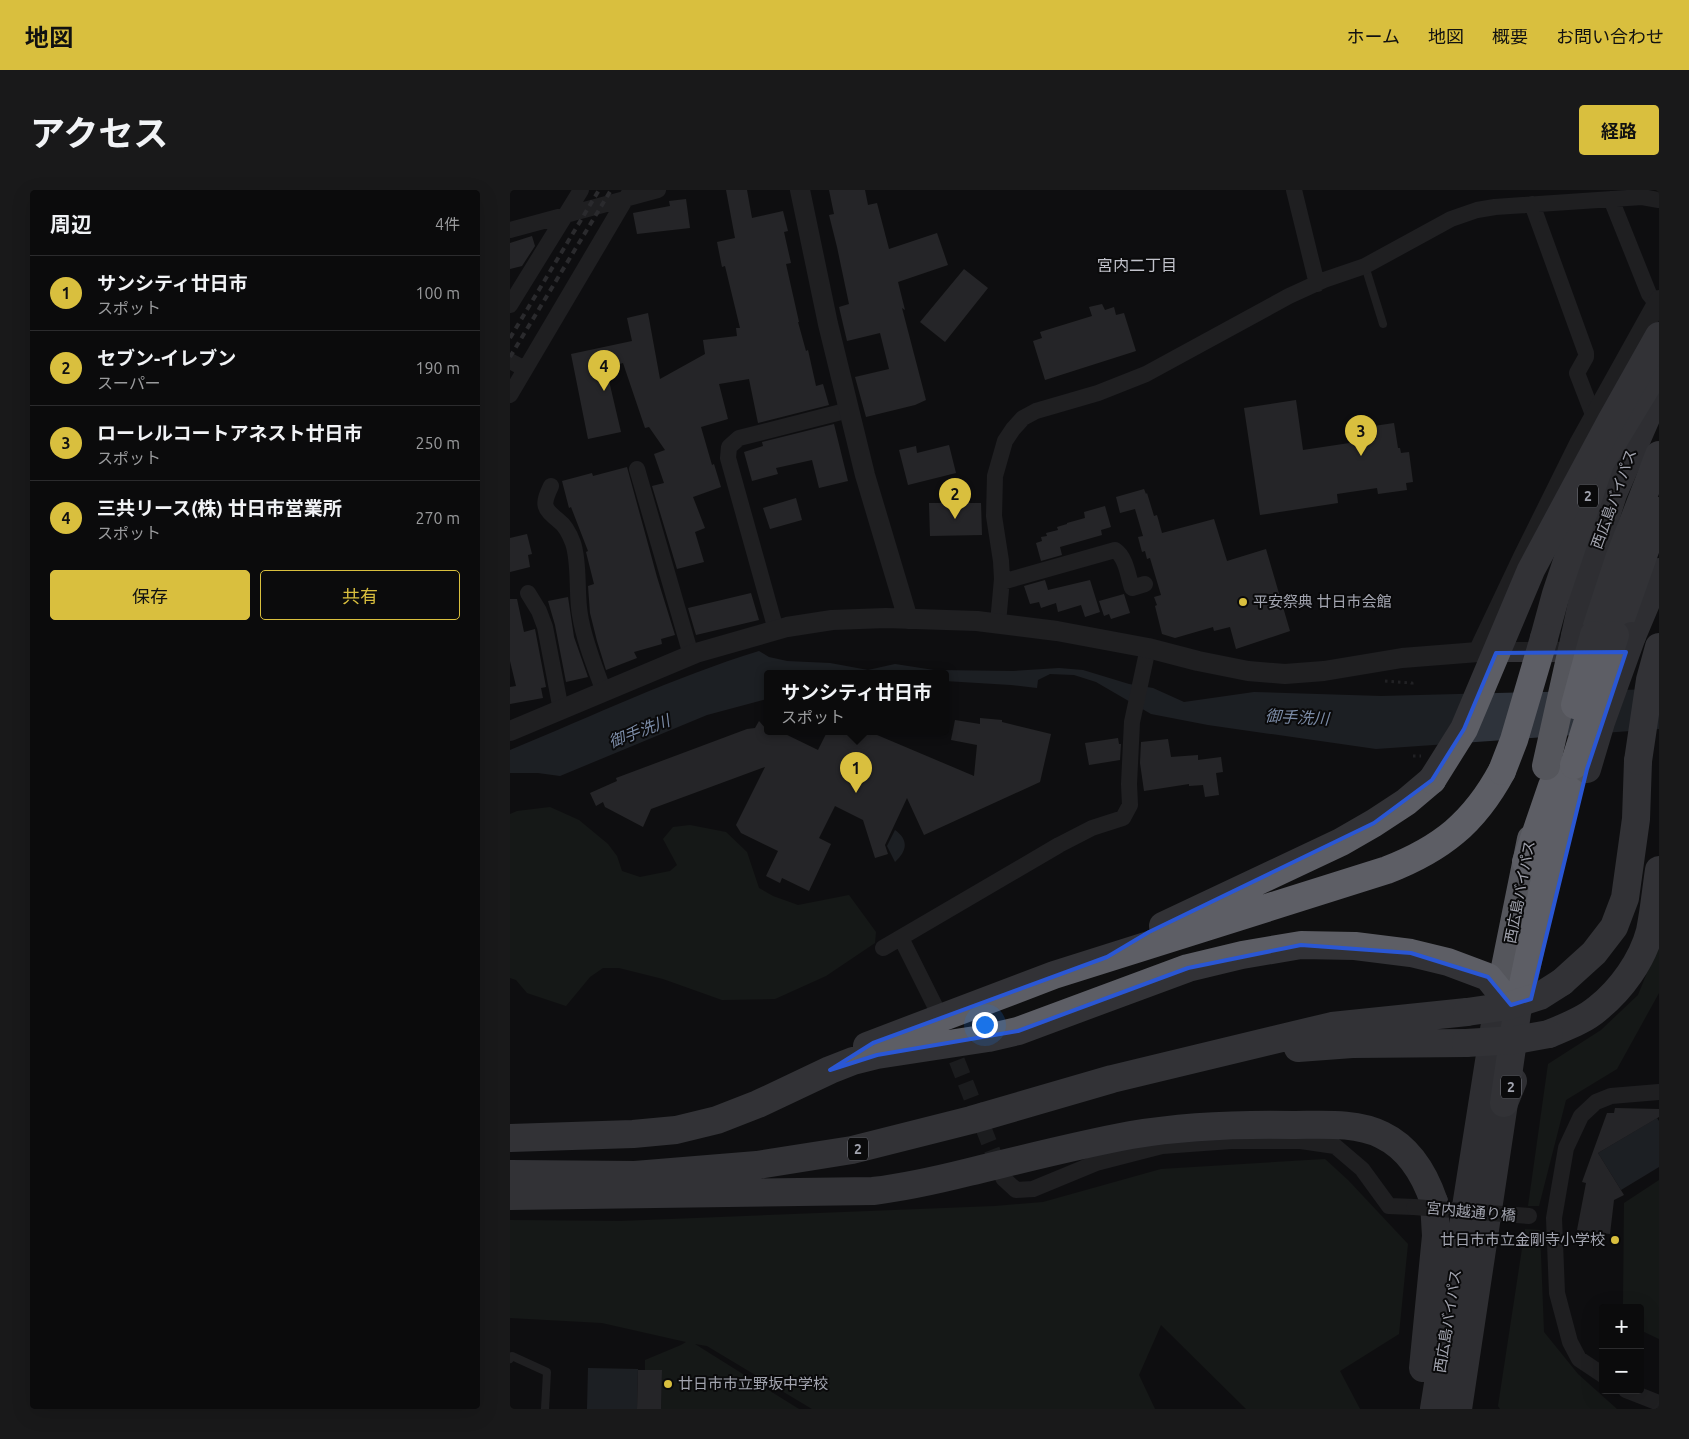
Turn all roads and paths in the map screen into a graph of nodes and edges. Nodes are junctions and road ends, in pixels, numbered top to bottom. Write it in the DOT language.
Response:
graph roads {
  1 [pos="581,190"];
  2 [pos="658,190"];
  3 [pos="800,190"];
  4 [pos="1294,190"];
  5 [pos="628,194"];
  6 [pos="1611,199"];
  7 [pos="1659,200"];
  8 [pos="1532,204"];
  9 [pos="567,214"];
  10 [pos="510,230"];
  11 [pos="1365,266"];
  12 [pos="1316,284"];
  13 [pos="1658,302"];
  14 [pos="510,305"];
  15 [pos="1383,324"];
  16 [pos="1659,336"];
  17 [pos="510,361"];
  18 [pos="1659,366"];
  19 [pos="525,369"];
  20 [pos="1659,388"];
  21 [pos="510,394"];
  22 [pos="849,410"];
  23 [pos="1594,417"];
  24 [pos="1659,454"];
  25 [pos="637,469"];
  26 [pos="551,486"];
  27 [pos="1659,511"];
  28 [pos="1659,572"];
  29 [pos="1002,582"];
  30 [pos="1145,584"];
  31 [pos="528,593"];
  32 [pos="908,619"];
  33 [pos="998,623"];
  34 [pos="776,630"];
  35 [pos="1604,636"];
  36 [pos="1659,647"];
  37 [pos="1478,652"];
  38 [pos="1659,652"];
  39 [pos="1146,654"];
  40 [pos="691,655"];
  41 [pos="1376,680"];
  42 [pos="1412,686"];
  43 [pos="604,692"];
  44 [pos="561,710"];
  45 [pos="510,731"];
  46 [pos="1566,766"];
  47 [pos="1659,870"];
  48 [pos="901,938"];
  49 [pos="883,948"];
  50 [pos="1107,958"];
  51 [pos="1500,992"];
  52 [pos="938,1010"];
  53 [pos="1517,1013"];
  54 [pos="1197,1060"];
  55 [pos="830,1070"];
  56 [pos="1659,1092"];
  57 [pos="1504,1103"];
  58 [pos="510,1138"];
  59 [pos="510,1174"];
  60 [pos="635,1176"];
  61 [pos="1003,1178"];
  62 [pos="704,1194"];
  63 [pos="510,1196"];
  64 [pos="1424,1205"];
  65 [pos="1554,1218"];
  66 [pos="510,1359"];
  67 [pos="1599,1372"];
  68 [pos="1637,1394"];
  69 [pos="1659,1402"];
  70 [pos="544,1409"];
  71 [pos="1419,1409"];
  72 [pos="1434,1409"];
  73 [pos="1458,1409"];
  1 -- 9 [label="street"];
  2 -- 5 [label="street"];
  3 -- 22 [label="street"];
  4 -- 12 [label="street"];
  5 -- 9 [label="street"];
  5 -- 19 [label="street"];
  6 -- 7 [label="street"];
  6 -- 8 [label="street"];
  6 -- 13 [label="street"];
  8 -- 11 [label="street"];
  8 -- 23 [label="street"];
  9 -- 10 [label="street"];
  9 -- 14 [label="street"];
  11 -- 12 [label="street"];
  11 -- 15 [label="lane"];
  12 -- 29 [label="street"];
  13 -- 23 [label="street"];
  16 -- 50 [label="highway, bridge"];
  17 -- 19 [label="street"];
  18 -- 50 [label="highway, 2, bridge"];
  19 -- 21 [label="street"];
  20 -- 35 [label="highway, 西広島バイパス / 2"];
  22 -- 32 [label="street"];
  22 -- 34 [label="street"];
  23 -- 37 [label="street"];
  24 -- 35 [label="highway, 2"];
  25 -- 40 [label="street"];
  26 -- 43 [label="street"];
  27 -- 35 [label="highway, 2"];
  28 -- 35 [label="highway, 西広島バイパス / 2"];
  29 -- 30 [label="street"];
  29 -- 33 [label="street"];
  31 -- 44 [label="street"];
  32 -- 33 [label="street"];
  32 -- 34 [label="street"];
  33 -- 39 [label="street"];
  34 -- 40 [label="street"];
  35 -- 46 [label="highway, 2, bridge"];
  35 -- 46 [label="highway, 西広島バイパス / 2, bridge"];
  36 -- 54 [label="highway, 2, bridge"];
  37 -- 38 [label="street"];
  37 -- 39 [label="street"];
  39 -- 48 [label="street"];
  40 -- 43 [label="street"];
  41 -- 42 [label="path"];
  43 -- 44 [label="street"];
  44 -- 45 [label="street"];
  46 -- 51 [label="highway, 西広島バイパス / 2"];
  46 -- 53 [label="highway, 2"];
  46 -- 57 [label="highway, 西広島バイパス / 2"];
  47 -- 54 [label="highway, bridge"];
  48 -- 49 [label="street"];
  48 -- 52 [label="street"];
  50 -- 55 [label="highway, 2"];
  51 -- 53 [label="highway"];
  51 -- 55 [label="highway"];
  51 -- 72 [label="highway, 西広島バイパス / 2"];
  53 -- 57 [label="highway, 2"];
  54 -- 60 [label="highway, 2"];
  55 -- 58 [label="highway, 2"];
  56 -- 65 [label="street"];
  57 -- 73 [label="highway, 西広島バイパス / 2"];
  59 -- 60 [label="highway, 2"];
  60 -- 62 [label="highway"];
  61 -- 64 [label="street, 宮内越通り橋"];
  62 -- 63 [label="highway"];
  62 -- 64 [label="highway"];
  64 -- 65 [label="street, 宮内越通り橋, bridge"];
  64 -- 71 [label="highway"];
  65 -- 67 [label="street"];
  66 -- 70 [label="lane"];
  68 -- 69 [label="street"];
}
